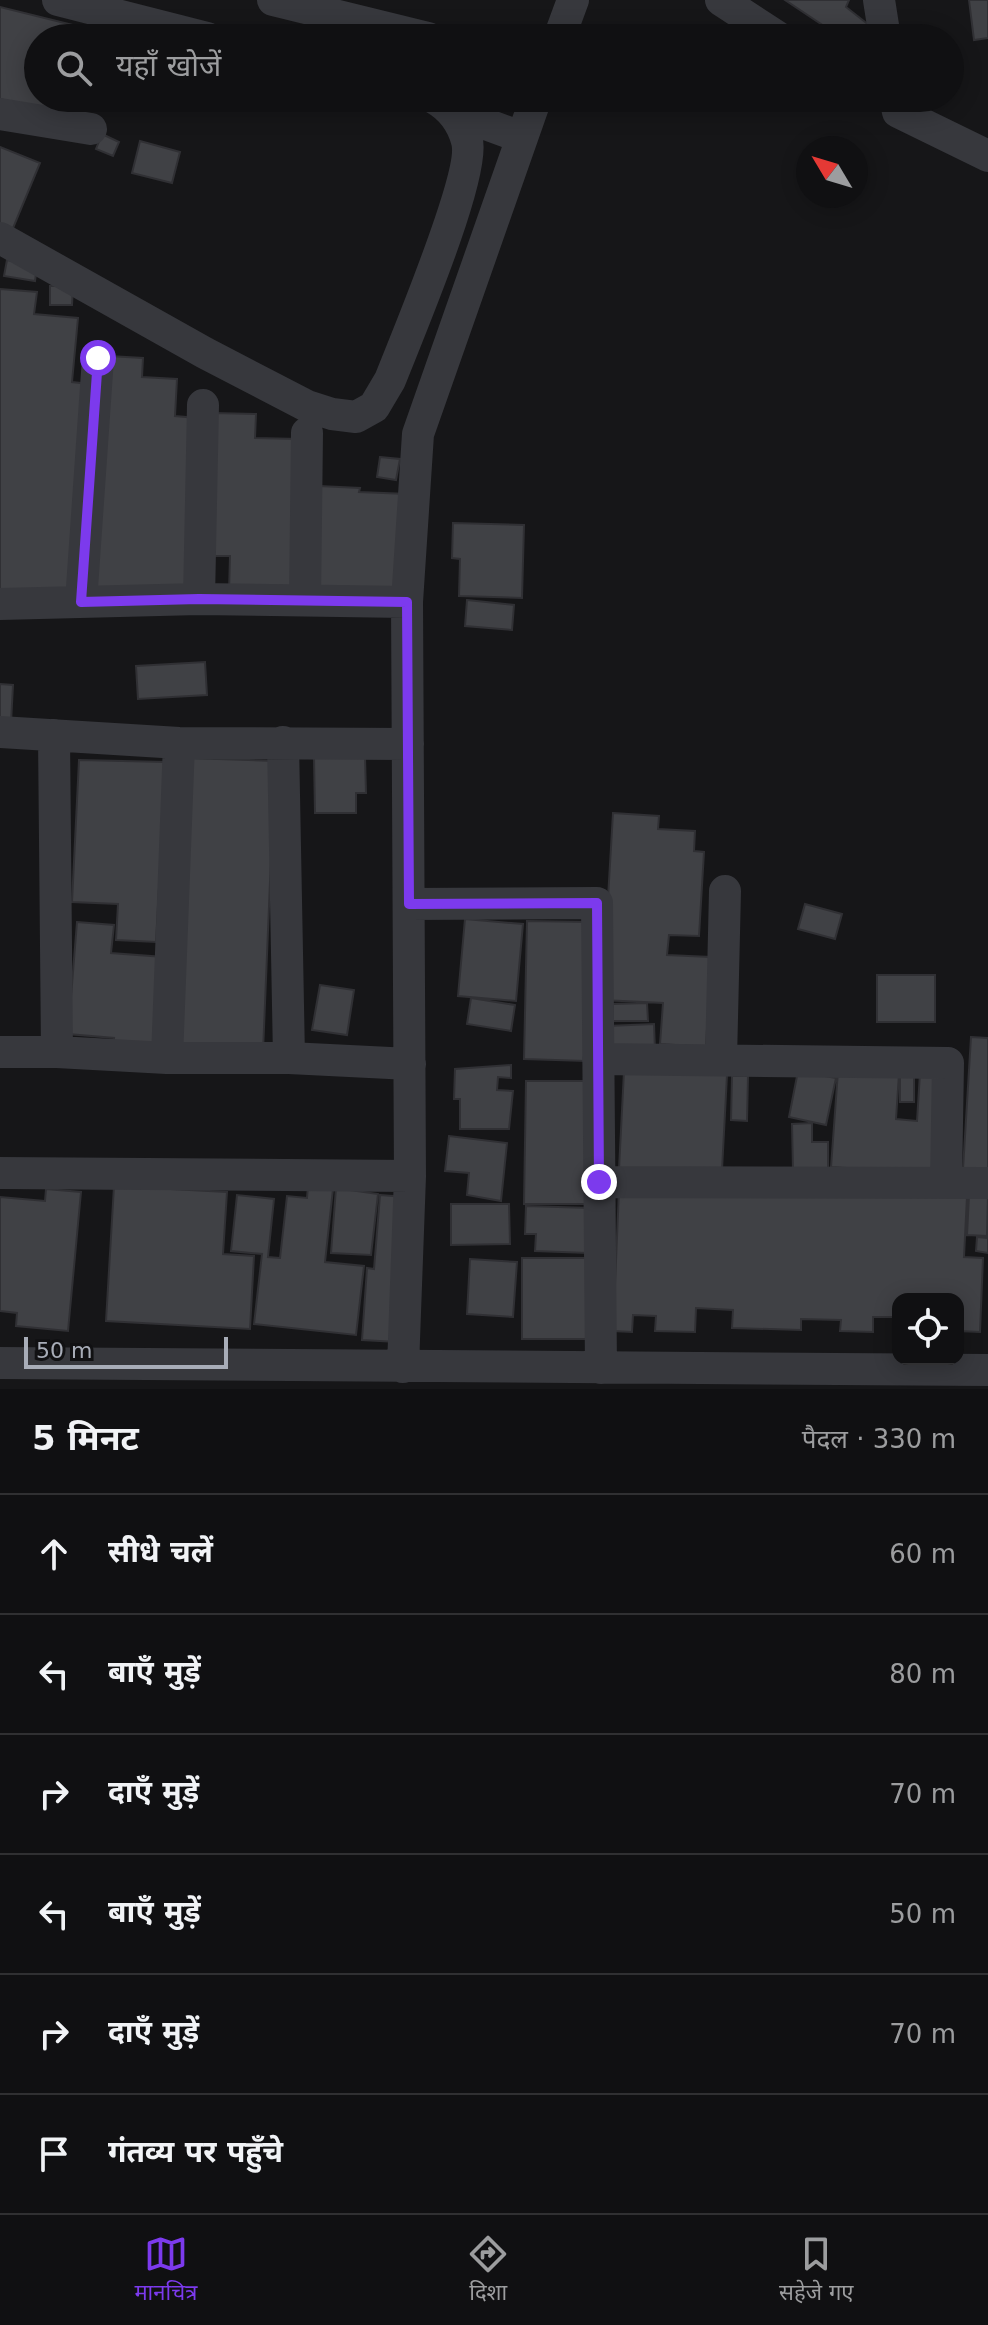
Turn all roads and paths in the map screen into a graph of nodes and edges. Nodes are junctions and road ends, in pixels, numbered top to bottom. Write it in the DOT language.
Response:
graph roads {
  1 [pos="58,0"];
  2 [pos="273,0"];
  3 [pos="573,0"];
  4 [pos="721,0"];
  5 [pos="879,0"];
  6 [pos="152,24"];
  7 [pos="371,24"];
  8 [pos="564,24"];
  9 [pos="758,24"];
  10 [pos="883,24"];
  11 [pos="448,112"];
  12 [pos="461,112"];
  13 [pos="531,112"];
  14 [pos="906,112"];
  15 [pos="0,114"];
  16 [pos="91,129"];
  17 [pos="521,137"];
  18 [pos="988,156"];
  19 [pos="0,238"];
  20 [pos="98,358"];
  21 [pos="203,405"];
  22 [pos="307,433"];
  23 [pos="199,599"];
  24 [pos="305,600"];
  25 [pos="81,602"];
  26 [pos="407,602"];
  27 [pos="0,604"];
  28 [pos="0,732"];
  29 [pos="54,735"];
  30 [pos="283,742"];
  31 [pos="179,743"];
  32 [pos="408,744"];
  33 [pos="725,891"];
  34 [pos="409,904"];
  35 [pos="0,1052"];
  36 [pos="57,1052"];
  37 [pos="167,1058"];
  38 [pos="289,1058"];
  39 [pos="598,1059"];
  40 [pos="721,1060"];
  41 [pos="410,1064"];
  42 [pos="0,1173"];
  43 [pos="410,1176"];
  44 [pos="599,1182"];
  45 [pos="946,1183"];
  46 [pos="988,1183"];
  47 [pos="0,1363"];
  48 [pos="601,1368"];
  49 [pos="988,1370"];
  50 [pos="419,1374"];
  51 [pos="250,1377"];
  52 [pos="774,1379"];
  53 [pos="902,1379"];
  1 -- 6 [label="street"];
  2 -- 7 [label="street"];
  3 -- 8 [label="street"];
  4 -- 9 [label="street"];
  5 -- 10 [label="street"];
  11 -- 19 [label="street"];
  12 -- 17 [label="street"];
  13 -- 17 [label="street"];
  14 -- 18 [label="street"];
  15 -- 16 [label="street"];
  17 -- 26 [label="street"];
  20 -- 25 [label="street"];
  21 -- 23 [label="street"];
  22 -- 24 [label="street"];
  23 -- 24 [label="street"];
  23 -- 25 [label="street"];
  24 -- 26 [label="street"];
  25 -- 27 [label="street"];
  26 -- 32 [label="street"];
  28 -- 29 [label="street"];
  29 -- 31 [label="street"];
  29 -- 36 [label="street"];
  30 -- 31 [label="street"];
  30 -- 32 [label="street"];
  30 -- 38 [label="street"];
  31 -- 37 [label="street"];
  32 -- 34 [label="street"];
  33 -- 40 [label="street"];
  34 -- 39 [label="street"];
  34 -- 41 [label="street"];
  35 -- 36 [label="street"];
  36 -- 37 [label="street"];
  37 -- 38 [label="street"];
  38 -- 41 [label="street"];
  39 -- 40 [label="street"];
  39 -- 44 [label="street"];
  40 -- 45 [label="street"];
  41 -- 43 [label="street"];
  42 -- 43 [label="street"];
  43 -- 50 [label="street"];
  44 -- 45 [label="street"];
  44 -- 48 [label="street"];
  45 -- 46 [label="street"];
  47 -- 51 [label="street"];
  48 -- 50 [label="street"];
  48 -- 52 [label="street"];
  49 -- 53 [label="street"];
  50 -- 51 [label="street"];
  52 -- 53 [label="street"];
}
